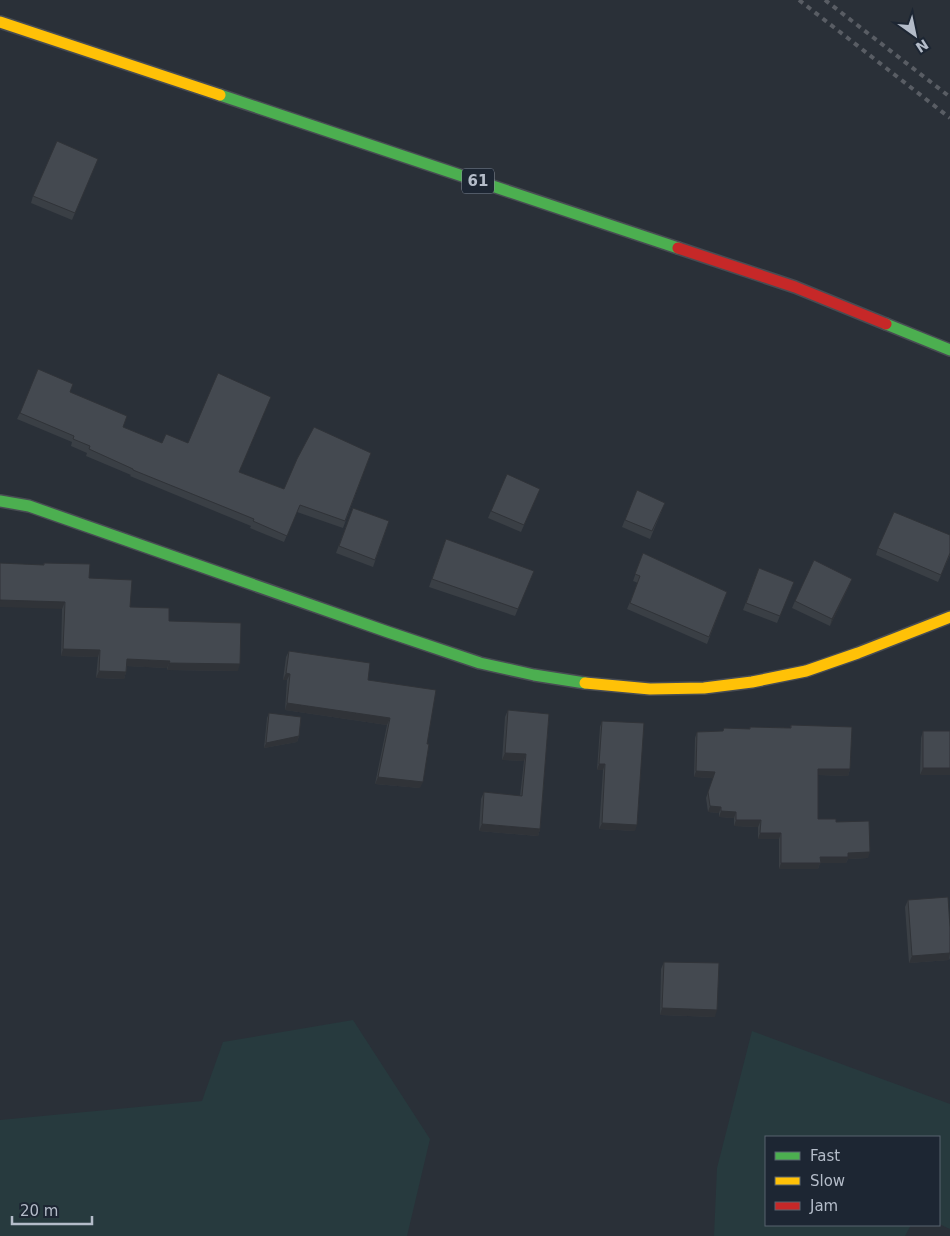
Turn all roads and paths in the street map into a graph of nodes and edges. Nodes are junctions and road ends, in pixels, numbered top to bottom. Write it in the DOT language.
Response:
graph roads {
  1 [pos="1,22"];
  2 [pos="950,350"];
  3 [pos="0,501"];
  4 [pos="950,617"];
  1 -- 2 [label="main road, 61"];
  3 -- 4 [label="main road"];
}
